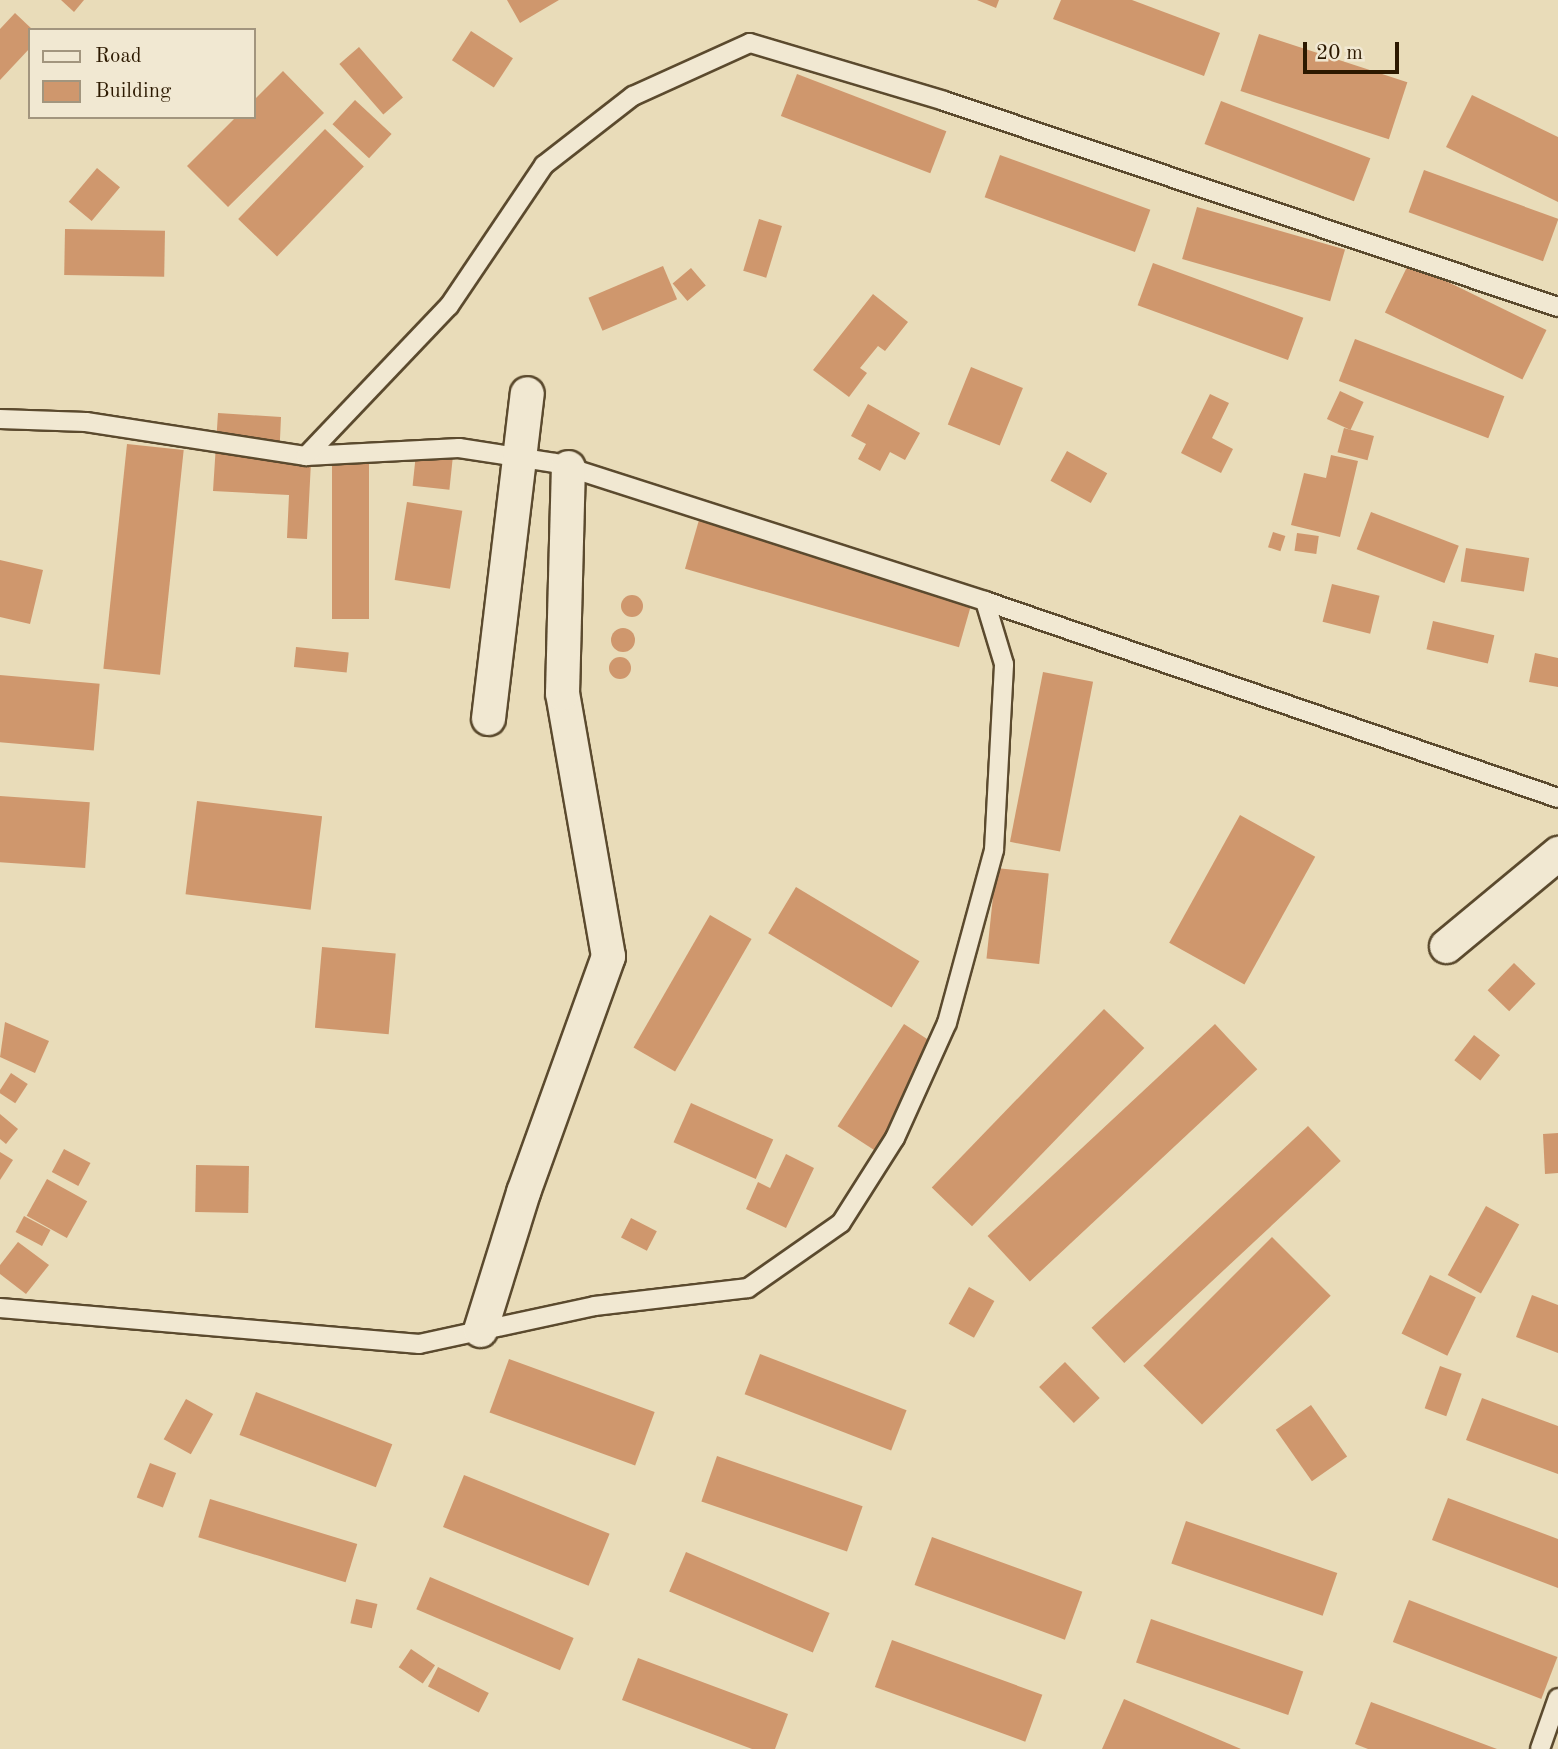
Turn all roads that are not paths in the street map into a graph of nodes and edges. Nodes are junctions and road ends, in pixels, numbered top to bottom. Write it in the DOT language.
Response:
graph roads {
  1 [pos="1558,307"];
  2 [pos="527,393"];
  3 [pos="0,419"];
  4 [pos="306,456"];
  5 [pos="521,457"];
  6 [pos="568,467"];
  7 [pos="985,601"];
  8 [pos="488,718"];
  9 [pos="1558,798"];
  10 [pos="1558,853"];
  11 [pos="1446,946"];
  12 [pos="0,1308"];
  13 [pos="480,1331"];
  14 [pos="1558,1698"];
  15 [pos="1540,1749"];
  1 -- 4 [label="lane"];
  2 -- 8 [label="street"];
  3 -- 4 [label="lane"];
  4 -- 5 [label="lane"];
  5 -- 6 [label="lane"];
  5 -- 8 [label="lane"];
  6 -- 7 [label="lane"];
  6 -- 13 [label="street"];
  7 -- 9 [label="lane"];
  7 -- 13 [label="lane"];
  10 -- 11 [label="street"];
  12 -- 13 [label="lane"];
  14 -- 15 [label="lane"];
}
